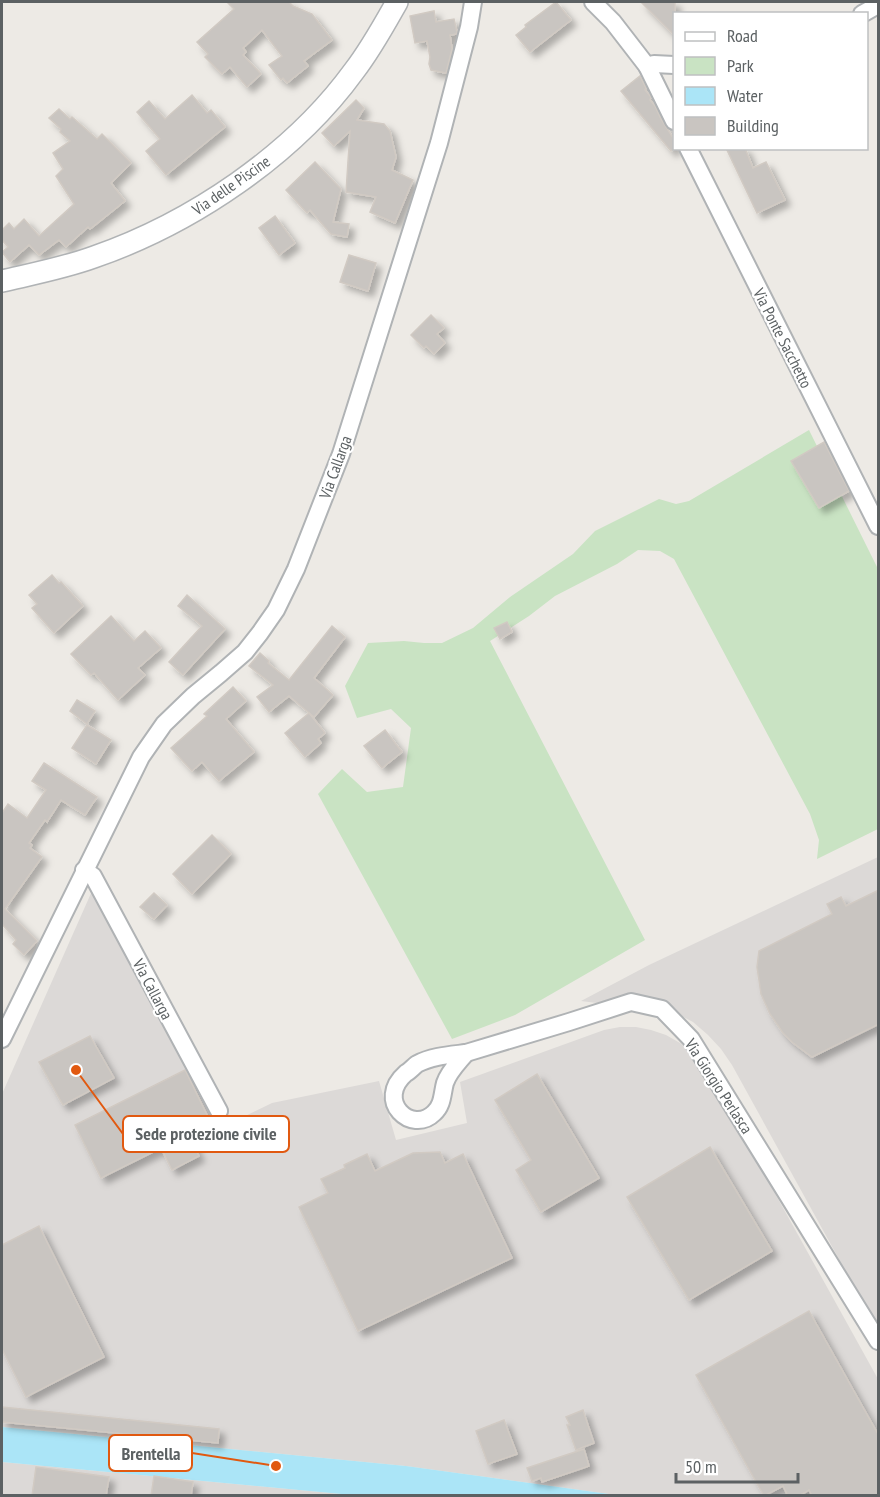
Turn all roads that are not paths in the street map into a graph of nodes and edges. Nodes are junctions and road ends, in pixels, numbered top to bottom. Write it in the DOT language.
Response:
graph roads {
  1 [pos="397,2"];
  2 [pos="593,2"];
  3 [pos="471,3"];
  4 [pos="673,65"];
  5 [pos="647,66"];
  6 [pos="673,117"];
  7 [pos="689,150"];
  8 [pos="2,281"];
  9 [pos="879,526"];
  10 [pos="84,870"];
  11 [pos="2,1040"];
  12 [pos="466,1053"];
  13 [pos="219,1111"];
  14 [pos="879,1341"];
  1 -- 8 [label="street, Via delle Piscine"];
  2 -- 5 [label="street"];
  3 -- 10 [label="street, Via Callarga"];
  4 -- 5 [label="street"];
  5 -- 6 [label="street"];
  7 -- 9 [label="street, Via Ponte Sacchetto"];
  10 -- 11 [label="street, Via Callarga"];
  10 -- 13 [label="street, Via Callarga"];
  12 -- 12 [label="street, Via Giorgio Perlasca"];
  12 -- 14 [label="street, Via Giorgio Perlasca"];
}
